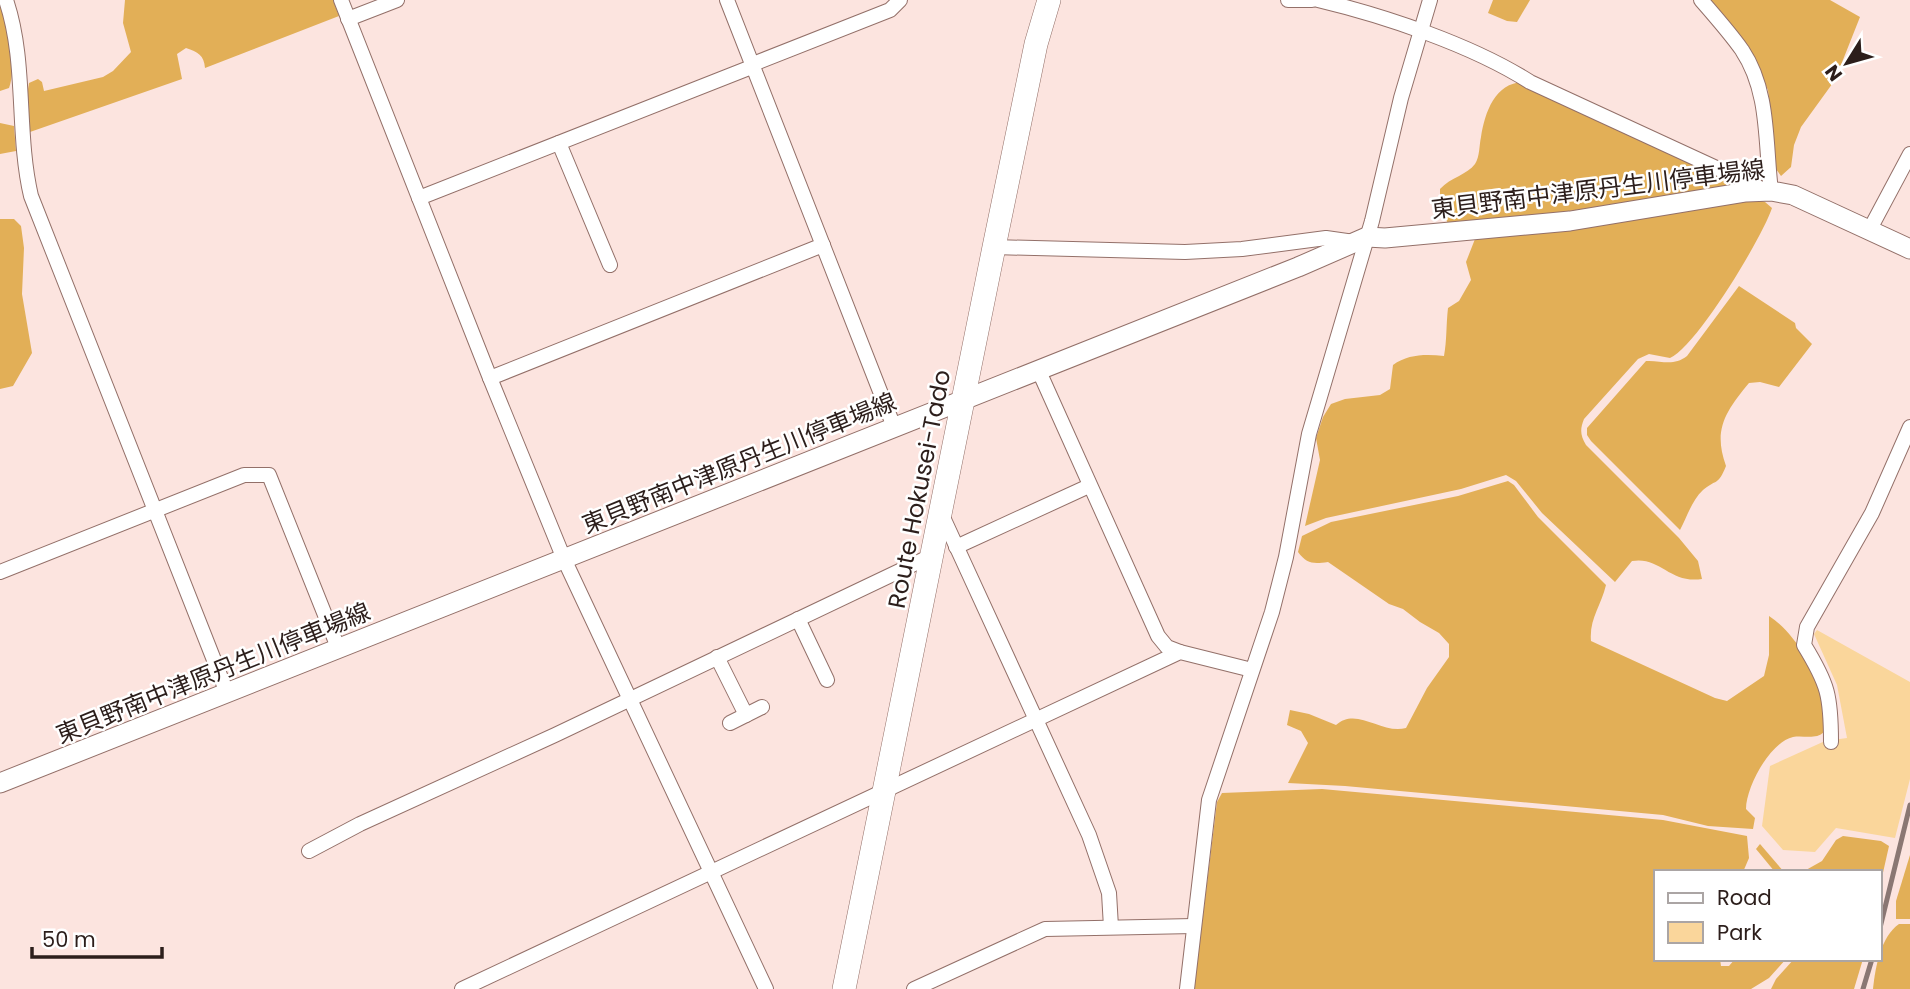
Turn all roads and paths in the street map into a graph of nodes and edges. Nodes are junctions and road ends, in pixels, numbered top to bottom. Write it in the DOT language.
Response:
graph roads {
  1 [pos="6,0"];
  2 [pos="341,0"];
  3 [pos="397,0"];
  4 [pos="727,0"];
  5 [pos="900,0"];
  6 [pos="1049,0"];
  7 [pos="1288,0"];
  8 [pos="1312,0"];
  9 [pos="1318,0"];
  10 [pos="1430,0"];
  11 [pos="1701,0"];
  12 [pos="348,19"];
  13 [pos="1419,32"];
  14 [pos="753,65"];
  15 [pos="559,143"];
  16 [pos="1910,154"];
  17 [pos="1769,191"];
  18 [pos="419,198"];
  19 [pos="1870,229"];
  20 [pos="1361,239"];
  21 [pos="823,246"];
  22 [pos="994,247"];
  23 [pos="1910,249"];
  24 [pos="610,265"];
  25 [pos="1038,369"];
  26 [pos="490,378"];
  27 [pos="963,400"];
  28 [pos="894,427"];
  29 [pos="1910,427"];
  30 [pos="1089,486"];
  31 [pos="154,509"];
  32 [pos="941,512"];
  33 [pos="956,547"];
  34 [pos="933,555"];
  35 [pos="564,559"];
  36 [pos="0,572"];
  37 [pos="799,619"];
  38 [pos="339,650"];
  39 [pos="1180,652"];
  40 [pos="718,657"];
  41 [pos="1252,670"];
  42 [pos="827,680"];
  43 [pos="227,693"];
  44 [pos="631,699"];
  45 [pos="762,707"];
  46 [pos="746,715"];
  47 [pos="1036,720"];
  48 [pos="730,723"];
  49 [pos="1831,742"];
  50 [pos="0,783"];
  51 [pos="884,789"];
  52 [pos="309,851"];
  53 [pos="711,871"];
  54 [pos="1194,926"];
  55 [pos="1111,928"];
  56 [pos="462,989"];
  57 [pos="766,989"];
  58 [pos="844,989"];
  59 [pos="914,989"];
  60 [pos="1187,989"];
  1 -- 31 [label="street"];
  2 -- 12 [label="street"];
  3 -- 12 [label="street"];
  4 -- 14 [label="street"];
  5 -- 14 [label="street"];
  6 -- 22 [label="main road, Route Hokusei-Tado"];
  7 -- 8 [label="street"];
  9 -- 13 [label="street"];
  10 -- 13 [label="street"];
  11 -- 17 [label="street"];
  12 -- 18 [label="street"];
  13 -- 17 [label="street"];
  13 -- 20 [label="street"];
  14 -- 15 [label="street"];
  14 -- 21 [label="street"];
  15 -- 18 [label="street"];
  15 -- 24 [label="street"];
  16 -- 19 [label="street"];
  17 -- 19 [label="main road, 東貝野南中津原丹生川停車場線"];
  17 -- 20 [label="main road, 東貝野南中津原丹生川停車場線"];
  18 -- 26 [label="street"];
  19 -- 23 [label="main road, 東貝野南中津原丹生川停車場線"];
  20 -- 22 [label="street"];
  20 -- 25 [label="main road, 東貝野南中津原丹生川停車場線"];
  20 -- 41 [label="street"];
  21 -- 26 [label="street"];
  21 -- 28 [label="street"];
  22 -- 27 [label="main road, Route Hokusei-Tado"];
  25 -- 27 [label="main road, 東貝野南中津原丹生川停車場線"];
  25 -- 30 [label="street"];
  26 -- 35 [label="street"];
  27 -- 28 [label="main road, 東貝野南中津原丹生川停車場線"];
  27 -- 32 [label="main road, Route Hokusei-Tado"];
  28 -- 35 [label="main road, 東貝野南中津原丹生川停車場線"];
  29 -- 49 [label="street"];
  30 -- 33 [label="street"];
  30 -- 39 [label="street"];
  31 -- 36 [label="street"];
  31 -- 38 [label="street"];
  31 -- 43 [label="street"];
  32 -- 33 [label="street"];
  32 -- 34 [label="main road, Route Hokusei-Tado"];
  33 -- 47 [label="street"];
  34 -- 37 [label="street"];
  34 -- 51 [label="main road, Route Hokusei-Tado"];
  35 -- 38 [label="main road, 東貝野南中津原丹生川停車場線"];
  35 -- 44 [label="street"];
  37 -- 40 [label="street"];
  37 -- 42 [label="street"];
  38 -- 43 [label="main road, 東貝野南中津原丹生川停車場線"];
  39 -- 41 [label="street"];
  39 -- 47 [label="street"];
  40 -- 44 [label="street"];
  40 -- 46 [label="street"];
  41 -- 54 [label="street"];
  43 -- 50 [label="main road, 東貝野南中津原丹生川停車場線"];
  44 -- 52 [label="street"];
  44 -- 53 [label="street"];
  45 -- 46 [label="street"];
  46 -- 48 [label="street"];
  47 -- 51 [label="street"];
  47 -- 55 [label="street"];
  51 -- 53 [label="street"];
  51 -- 58 [label="main road, Route Hokusei-Tado"];
  53 -- 56 [label="street"];
  53 -- 57 [label="street"];
  54 -- 55 [label="street"];
  54 -- 60 [label="street"];
  55 -- 59 [label="street"];
}
